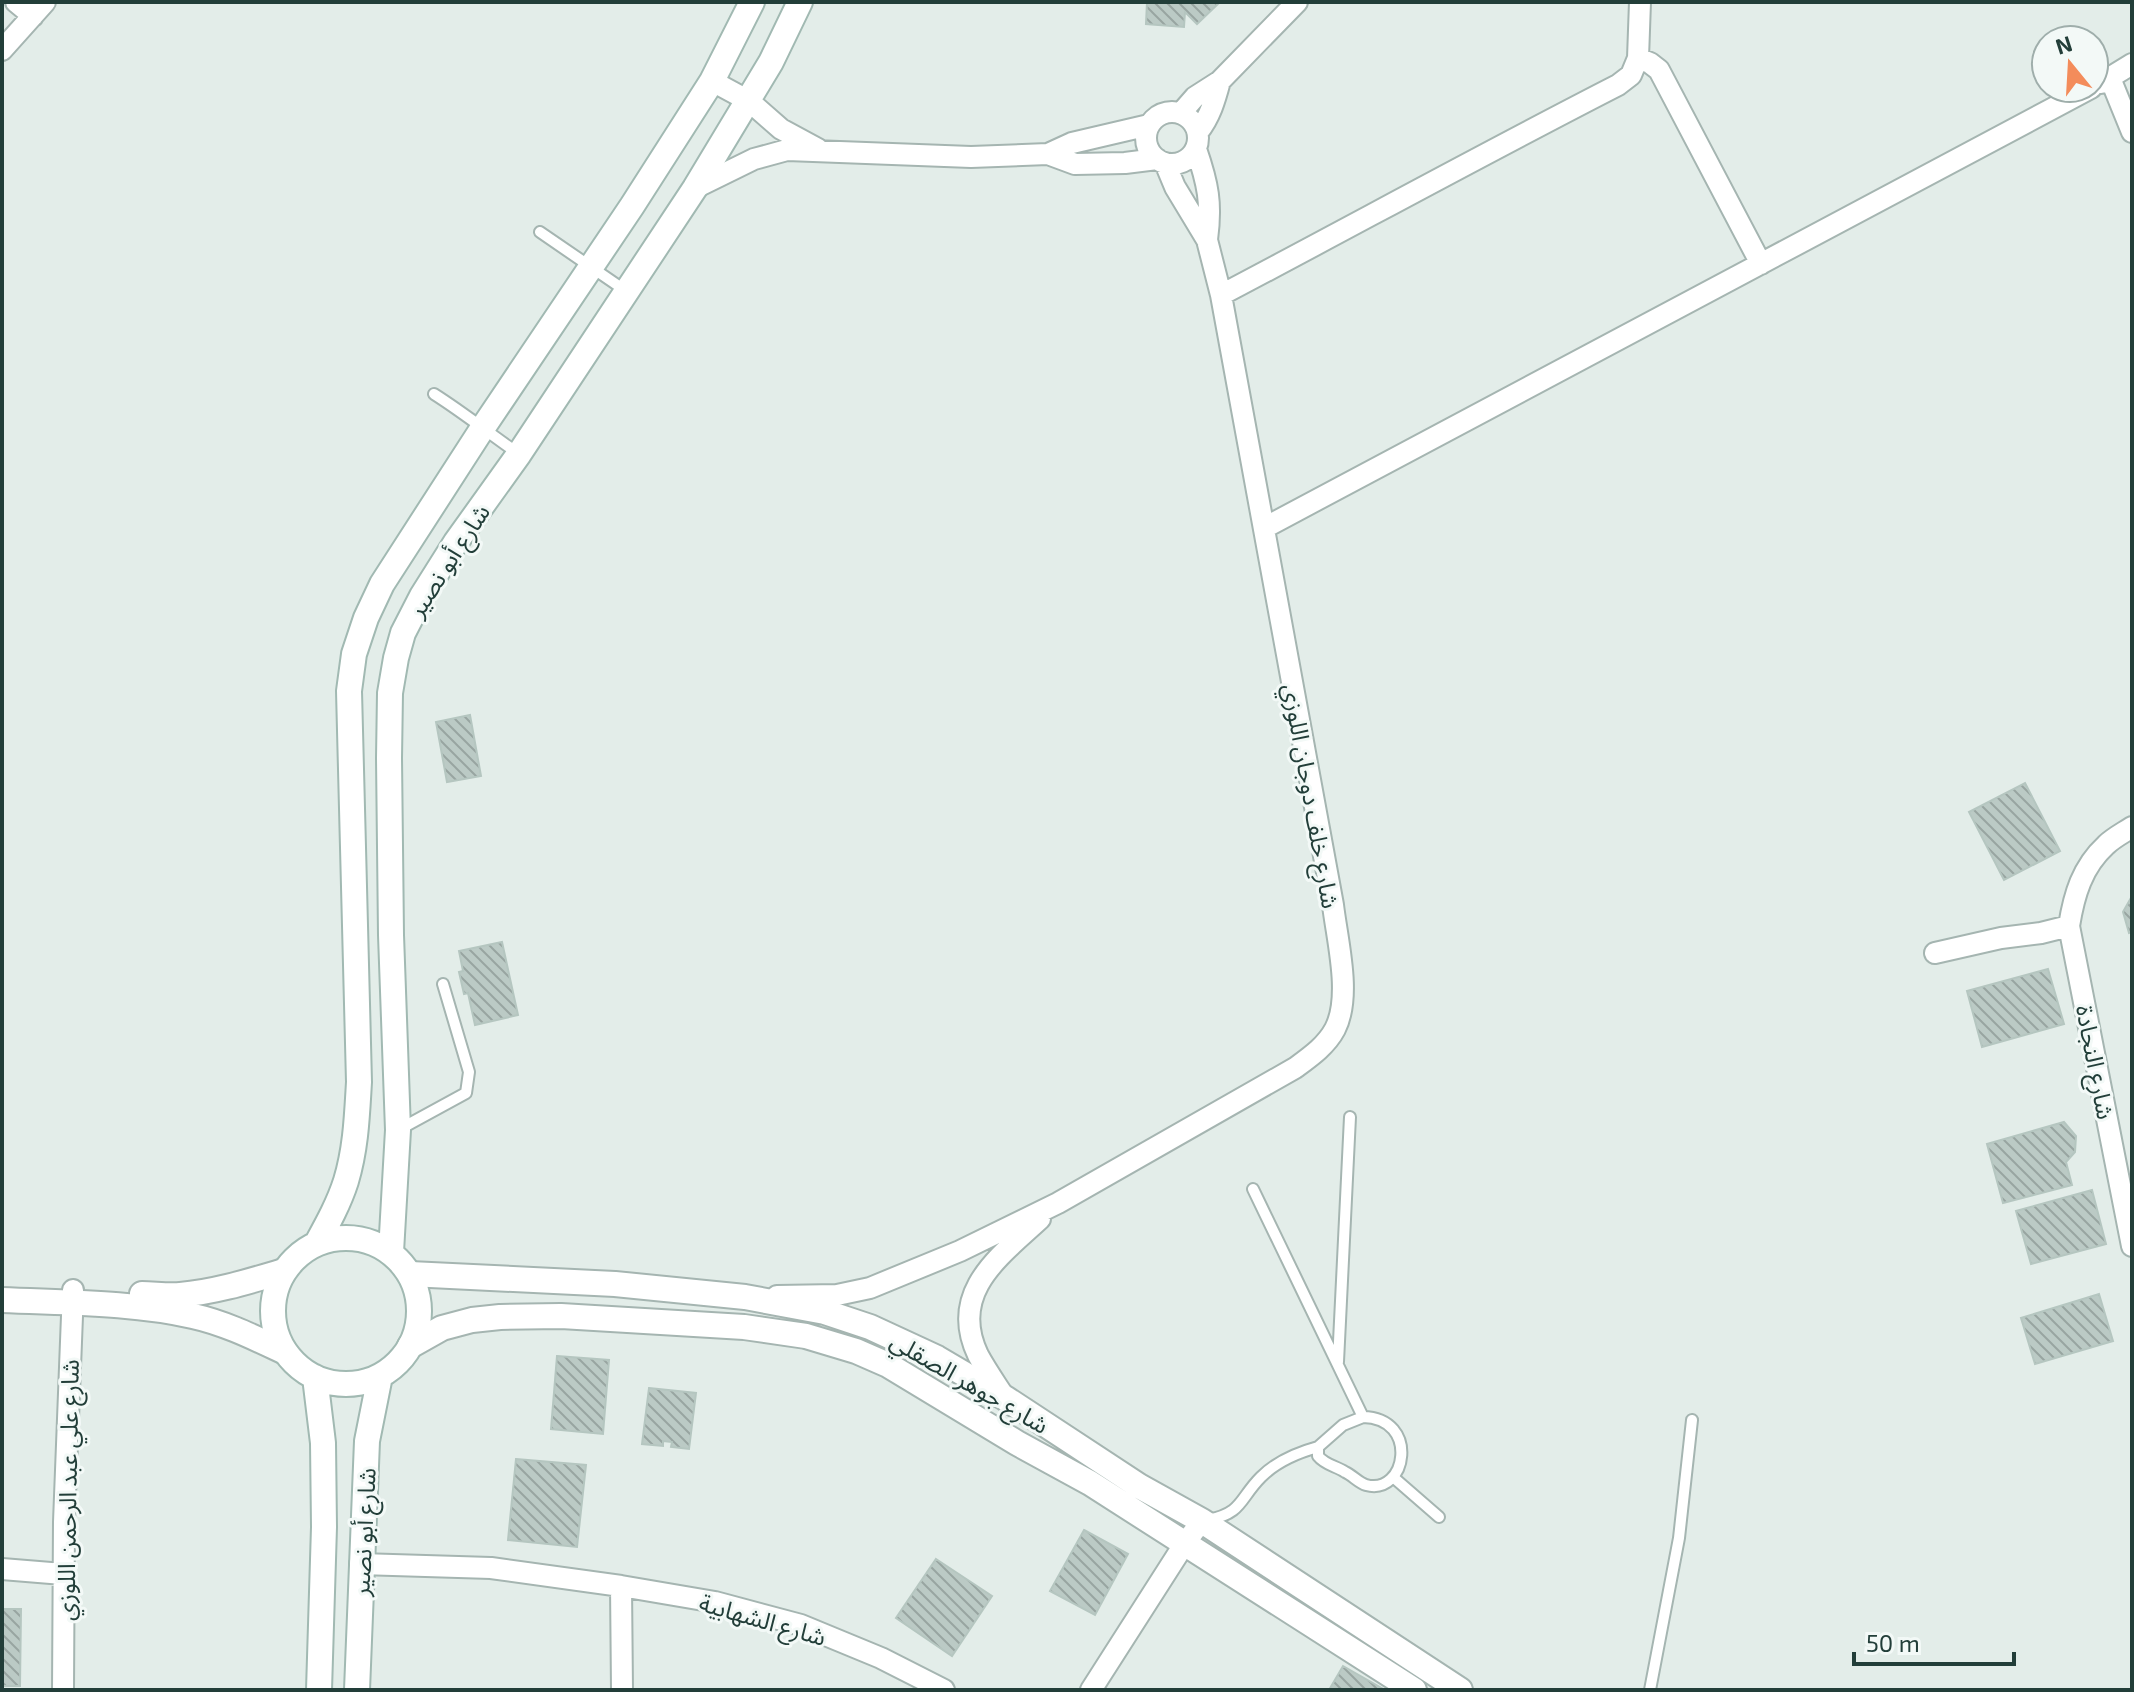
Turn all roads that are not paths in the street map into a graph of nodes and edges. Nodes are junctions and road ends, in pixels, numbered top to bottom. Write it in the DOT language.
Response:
graph roads {
  1 [pos="16,2"];
  2 [pos="752,2"];
  3 [pos="800,2"];
  4 [pos="1297,2"];
  5 [pos="1640,2"];
  6 [pos="39,9"];
  7 [pos="2,50"];
  8 [pos="1638,58"];
  9 [pos="2132,64"];
  10 [pos="2110,77"];
  11 [pos="712,81"];
  12 [pos="1220,81"];
  13 [pos="749,101"];
  14 [pos="2110,101"];
  15 [pos="2061,104"];
  16 [pos="1181,113"];
  17 [pos="1149,125"];
  18 [pos="2132,132"];
  19 [pos="1197,140"];
  20 [pos="821,151"];
  21 [pos="1048,154"];
  22 [pos="1161,161"];
  23 [pos="695,188"];
  24 [pos="540,232"];
  25 [pos="1207,240"];
  26 [pos="1761,264"];
  27 [pos="592,266"];
  28 [pos="628,292"];
  29 [pos="1221,295"];
  30 [pos="434,394"];
  31 [pos="482,429"];
  32 [pos="519,454"];
  33 [pos="1264,528"];
  34 [pos="2132,827"];
  35 [pos="2069,926"];
  36 [pos="1935,953"];
  37 [pos="443,984"];
  38 [pos="1350,1117"];
  39 [pos="398,1130"];
  40 [pos="1253,1189"];
  41 [pos="1058,1203"];
  42 [pos="317,1243"];
  43 [pos="2132,1246"];
  44 [pos="391,1252"];
  45 [pos="284,1271"];
  46 [pos="410,1274"];
  47 [pos="2,1288"];
  48 [pos="73,1297"];
  49 [pos="745,1297"];
  50 [pos="2,1300"];
  51 [pos="410,1346"];
  52 [pos="285,1352"];
  53 [pos="1338,1364"];
  54 [pos="380,1376"];
  55 [pos="315,1377"];
  56 [pos="1005,1398"];
  57 [pos="1363,1417"];
  58 [pos="1692,1420"];
  59 [pos="1318,1447"];
  60 [pos="1393,1477"];
  61 [pos="1439,1517"];
  62 [pos="1202,1521"];
  63 [pos="1185,1543"];
  64 [pos="360,1564"];
  65 [pos="2,1569"];
  66 [pos="63,1574"];
  67 [pos="621,1586"];
  68 [pos="63,1690"];
  69 [pos="319,1690"];
  70 [pos="357,1690"];
  71 [pos="622,1690"];
  72 [pos="944,1690"];
  73 [pos="1091,1690"];
  74 [pos="1414,1690"];
  75 [pos="1460,1690"];
  76 [pos="1650,1690"];
  1 -- 6 [label="street"];
  2 -- 11 [label="main road, شارع أبو نصير"];
  3 -- 13 [label="main road, شارع أبو نصير"];
  4 -- 12 [label="street"];
  5 -- 8 [label="street"];
  6 -- 7 [label="street"];
  8 -- 26 [label="street"];
  8 -- 29 [label="street"];
  9 -- 10 [label="street"];
  11 -- 13 [label="street"];
  11 -- 27 [label="main road, شارع أبو نصير"];
  12 -- 16 [label="street"];
  12 -- 19 [label="street"];
  13 -- 20 [label="street"];
  13 -- 23 [label="main road, شارع أبو نصير"];
  14 -- 18 [label="street"];
  15 -- 26 [label="street"];
  16 -- 17 [label="street"];
  16 -- 19 [label="street"];
  17 -- 21 [label="street"];
  17 -- 22 [label="street"];
  19 -- 22 [label="street"];
  19 -- 25 [label="street, شارع خلف دوجان اللوزي"];
  20 -- 21 [label="street"];
  20 -- 23 [label="street"];
  21 -- 22 [label="street"];
  22 -- 25 [label="street, شارع خلف دوجان اللوزي"];
  23 -- 28 [label="main road, شارع أبو نصير"];
  24 -- 27 [label="lane"];
  25 -- 29 [label="street, شارع خلف دوجان اللوزي"];
  26 -- 33 [label="street"];
  27 -- 28 [label="lane"];
  27 -- 31 [label="main road, شارع أبو نصير"];
  28 -- 32 [label="main road, شارع أبو نصير"];
  29 -- 33 [label="street, شارع خلف دوجان اللوزي"];
  30 -- 31 [label="lane"];
  31 -- 32 [label="lane"];
  31 -- 42 [label="main road, شارع أبو نصير"];
  32 -- 39 [label="main road, شارع أبو نصير"];
  33 -- 41 [label="street, شارع خلف دوجان اللوزي"];
  34 -- 35 [label="street"];
  35 -- 36 [label="street"];
  35 -- 43 [label="street, شارع النجادة"];
  37 -- 39 [label="lane"];
  38 -- 53 [label="lane"];
  39 -- 44 [label="main road, شارع أبو نصير"];
  40 -- 53 [label="lane"];
  41 -- 49 [label="street, شارع خلف دوجان اللوزي"];
  41 -- 56 [label="street, شارع خلف دوجان اللوزي"];
  42 -- 44 [label="main road"];
  42 -- 45 [label="main road"];
  44 -- 46 [label="main road"];
  45 -- 48 [label="main road"];
  45 -- 52 [label="main road"];
  46 -- 49 [label="main road, شارع جوهر الصقلي"];
  46 -- 51 [label="main road"];
  47 -- 48 [label="main road"];
  48 -- 50 [label="main road"];
  48 -- 52 [label="main road"];
  48 -- 66 [label="street, شارع علي عبد الرحمن اللوزي"];
  49 -- 56 [label="main road, شارع جوهر الصقلي"];
  51 -- 54 [label="main road"];
  51 -- 63 [label="main road, شارع جوهر الصقلي"];
  52 -- 55 [label="main road"];
  53 -- 57 [label="lane"];
  54 -- 55 [label="main road"];
  54 -- 64 [label="main road, شارع أبو نصير"];
  55 -- 69 [label="main road, شارع أبو نصير"];
  56 -- 62 [label="main road, شارع جوهر الصقلي"];
  57 -- 59 [label="lane"];
  57 -- 60 [label="lane"];
  58 -- 76 [label="lane"];
  59 -- 60 [label="lane"];
  59 -- 62 [label="lane"];
  60 -- 61 [label="lane"];
  62 -- 63 [label="street"];
  62 -- 75 [label="main road, شارع جوهر الصقلي"];
  63 -- 73 [label="street"];
  63 -- 74 [label="main road, شارع جوهر الصقلي"];
  64 -- 67 [label="street, شارع الشهابية"];
  64 -- 70 [label="main road, شارع أبو نصير"];
  65 -- 66 [label="street"];
  66 -- 68 [label="street, شارع علي عبد الرحمن اللوزي"];
  67 -- 71 [label="street"];
  67 -- 72 [label="street, شارع الشهابية"];
}
